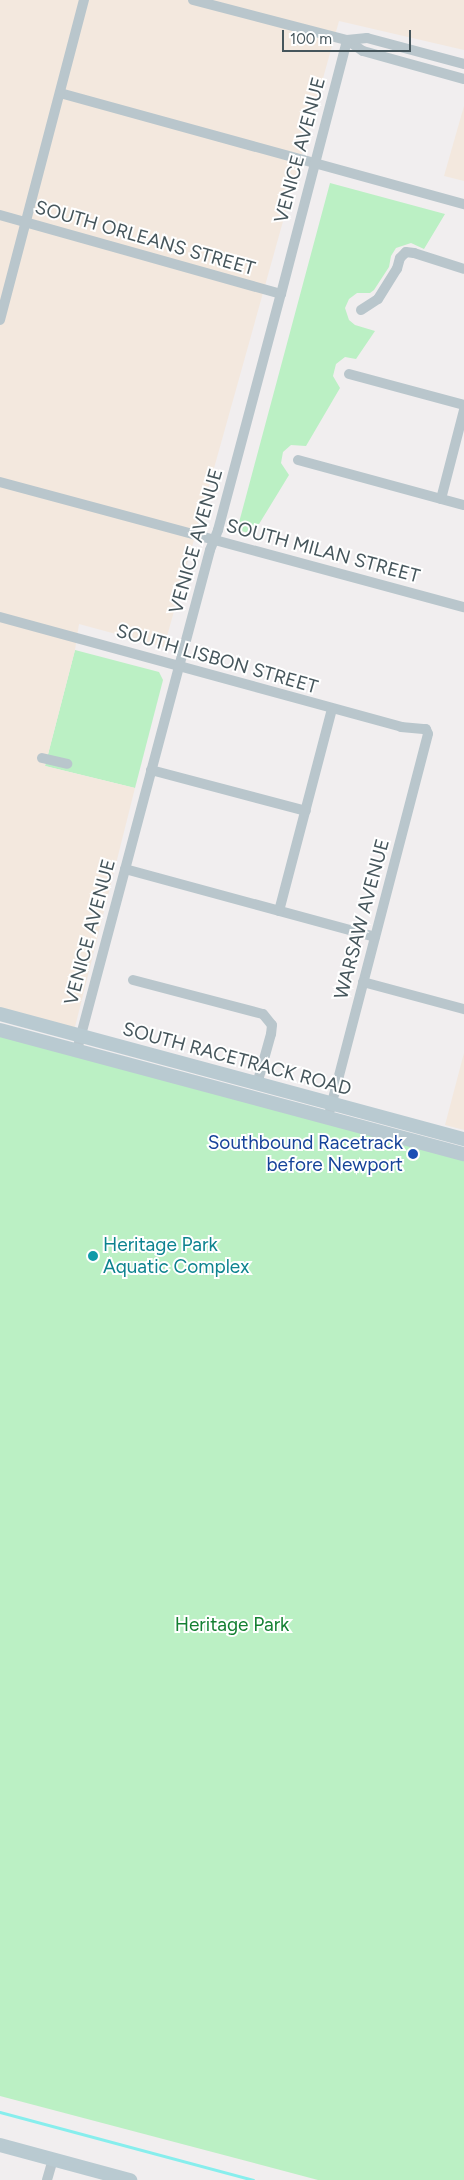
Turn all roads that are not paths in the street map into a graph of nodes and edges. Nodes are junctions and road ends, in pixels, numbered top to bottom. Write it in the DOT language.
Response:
graph roads {
  1 [pos="84,0"];
  2 [pos="193,0"];
  3 [pos="347,40"];
  4 [pos="464,64"];
  5 [pos="464,79"];
  6 [pos="60,93"];
  7 [pos="314,164"];
  8 [pos="464,204"];
  9 [pos="0,215"];
  10 [pos="26,223"];
  11 [pos="464,269"];
  12 [pos="282,294"];
  13 [pos="361,310"];
  14 [pos="0,320"];
  15 [pos="349,374"];
  16 [pos="464,404"];
  17 [pos="464,410"];
  18 [pos="298,460"];
  19 [pos="0,482"];
  20 [pos="441,499"];
  21 [pos="464,506"];
  22 [pos="214,540"];
  23 [pos="464,607"];
  24 [pos="0,617"];
  25 [pos="178,668"];
  26 [pos="332,709"];
  27 [pos="426,729"];
  28 [pos="42,758"];
  29 [pos="67,764"];
  30 [pos="151,770"];
  31 [pos="306,812"];
  32 [pos="125,869"];
  33 [pos="279,912"];
  34 [pos="375,937"];
  35 [pos="133,980"];
  36 [pos="363,982"];
  37 [pos="464,1009"];
  38 [pos="0,1014"];
  39 [pos="0,1030"];
  40 [pos="80,1036"];
  41 [pos="77,1050"];
  42 [pos="257,1084"];
  43 [pos="330,1111"];
  44 [pos="464,1139"];
  45 [pos="464,1154"];
  46 [pos="0,2145"];
  47 [pos="53,2159"];
  48 [pos="48,2180"];
  49 [pos="130,2180"];
  1 -- 6 [label="street"];
  2 -- 3 [label="street"];
  3 -- 4 [label="street"];
  3 -- 5 [label="street"];
  3 -- 7 [label="street, VENICE AVENUE"];
  6 -- 7 [label="street"];
  6 -- 10 [label="street"];
  7 -- 8 [label="street"];
  7 -- 12 [label="street, VENICE AVENUE"];
  9 -- 10 [label="street, SOUTH ORLEANS STREET"];
  10 -- 12 [label="street, SOUTH ORLEANS STREET"];
  10 -- 14 [label="street"];
  11 -- 13 [label="street"];
  12 -- 22 [label="street, VENICE AVENUE"];
  15 -- 16 [label="street"];
  17 -- 20 [label="street"];
  18 -- 20 [label="street"];
  19 -- 22 [label="street, SOUTH MILAN STREET"];
  20 -- 21 [label="street"];
  22 -- 23 [label="street, SOUTH MILAN STREET"];
  22 -- 25 [label="street, VENICE AVENUE"];
  24 -- 25 [label="street, SOUTH LISBON STREET"];
  25 -- 26 [label="street, SOUTH LISBON STREET"];
  25 -- 30 [label="street, VENICE AVENUE"];
  26 -- 27 [label="street, SOUTH LISBON STREET"];
  26 -- 31 [label="street"];
  27 -- 34 [label="street, WARSAW AVENUE"];
  28 -- 29 [label="street"];
  30 -- 31 [label="street"];
  30 -- 32 [label="street, VENICE AVENUE"];
  31 -- 33 [label="street"];
  32 -- 33 [label="street"];
  32 -- 40 [label="street, VENICE AVENUE"];
  33 -- 34 [label="street"];
  34 -- 36 [label="street, WARSAW AVENUE"];
  35 -- 42 [label="street"];
  36 -- 37 [label="street"];
  36 -- 43 [label="street, WARSAW AVENUE"];
  38 -- 40 [label="main road, SOUTH RACETRACK ROAD"];
  39 -- 41 [label="main road, SOUTH RACETRACK ROAD"];
  40 -- 41 [label="street, VENICE AVENUE"];
  40 -- 42 [label="main road, SOUTH RACETRACK ROAD"];
  41 -- 43 [label="main road, SOUTH RACETRACK ROAD"];
  42 -- 43 [label="main road, SOUTH RACETRACK ROAD"];
  43 -- 44 [label="main road, SOUTH RACETRACK ROAD"];
  43 -- 45 [label="main road, SOUTH RACETRACK ROAD"];
  46 -- 47 [label="main road"];
  47 -- 48 [label="street"];
  47 -- 49 [label="main road"];
}
